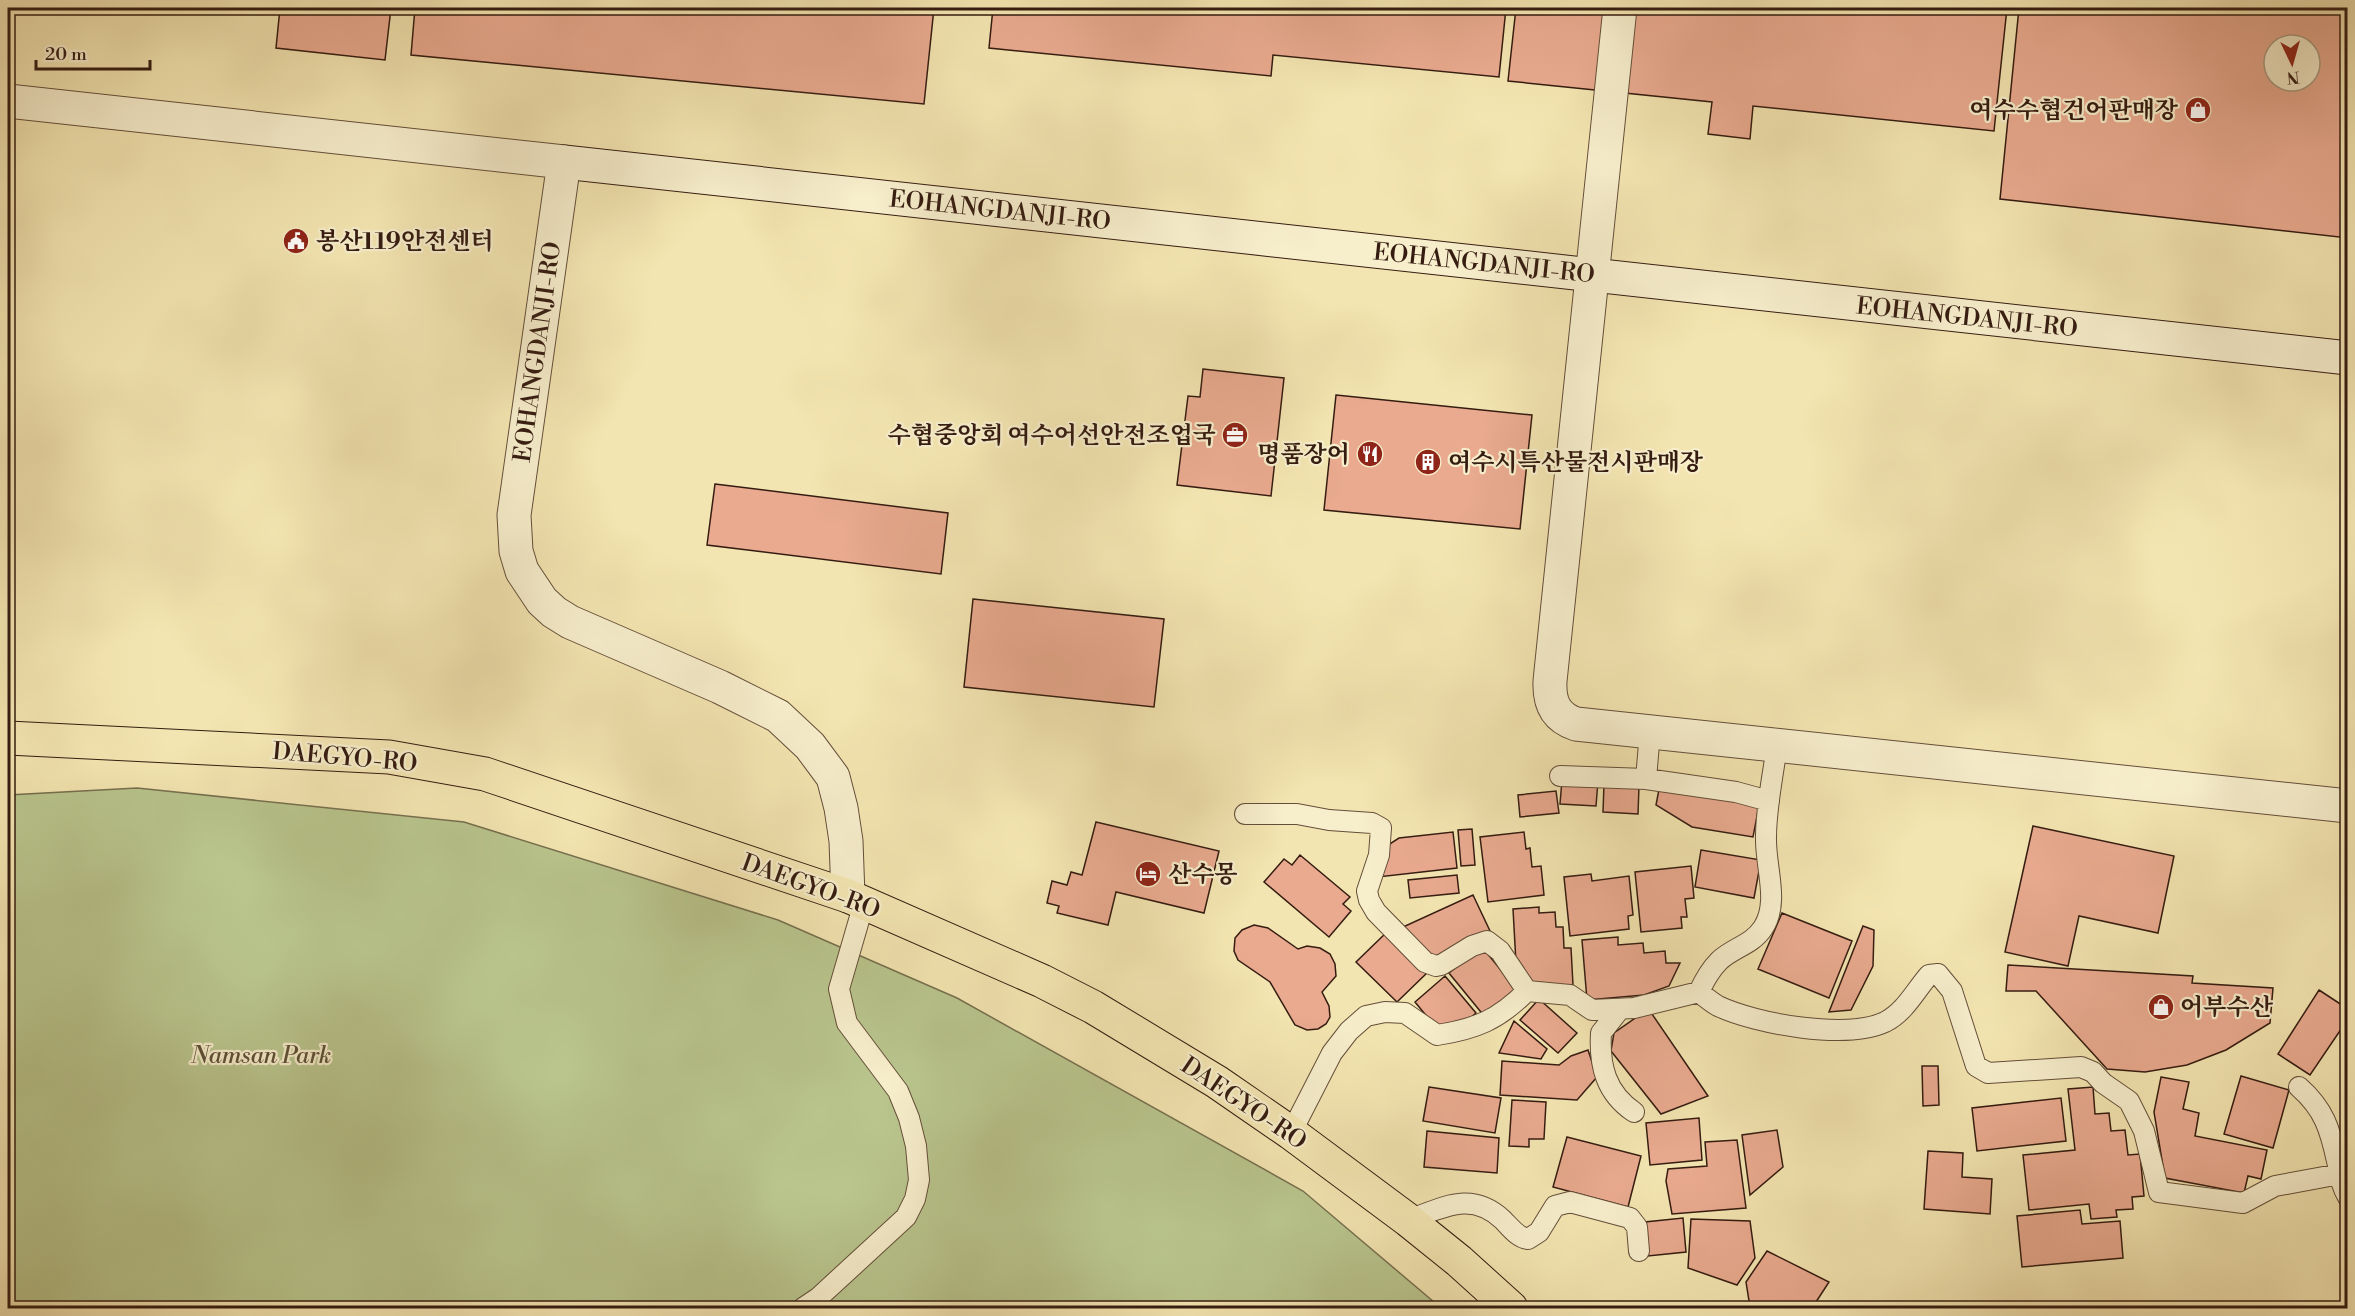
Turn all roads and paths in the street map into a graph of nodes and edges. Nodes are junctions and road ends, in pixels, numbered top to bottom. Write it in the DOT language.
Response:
graph roads {
  1 [pos="1620,8"];
  2 [pos="8,101"];
  3 [pos="564,162"];
  4 [pos="1593,275"];
  5 [pos="2348,358"];
  6 [pos="1650,732"];
  7 [pos="8,738"];
  8 [pos="1778,746"];
  9 [pos="1560,777"];
  10 [pos="1646,779"];
  11 [pos="1769,801"];
  12 [pos="2348,806"];
  13 [pos="1245,814"];
  14 [pos="856,900"];
  15 [pos="1527,991"];
  16 [pos="1699,992"];
  17 [pos="1620,1009"];
  18 [pos="2299,1087"];
  19 [pos="1634,1113"];
  20 [pos="1291,1133"];
  21 [pos="2340,1174"];
  22 [pos="2348,1197"];
  23 [pos="1408,1220"];
  24 [pos="1639,1251"];
  25 [pos="803,1308"];
  26 [pos="1511,1308"];
  1 -- 4 [label="street"];
  2 -- 3 [label="street"];
  3 -- 4 [label="street, EOHANGDANJI-RO"];
  3 -- 14 [label="street, EOHANGDANJI-RO"];
  4 -- 5 [label="street, EOHANGDANJI-RO"];
  4 -- 6 [label="street"];
  6 -- 8 [label="street"];
  6 -- 10 [label="lane"];
  7 -- 14 [label="main road, DAEGYO-RO"];
  8 -- 11 [label="lane"];
  8 -- 12 [label="street"];
  9 -- 10 [label="lane"];
  10 -- 11 [label="lane"];
  11 -- 16 [label="lane"];
  13 -- 15 [label="lane"];
  14 -- 20 [label="main road, DAEGYO-RO"];
  14 -- 25 [label="lane, EOHANGDANJI-RO"];
  15 -- 17 [label="lane"];
  15 -- 20 [label="lane"];
  16 -- 17 [label="lane"];
  16 -- 21 [label="lane"];
  17 -- 19 [label="lane"];
  18 -- 21 [label="lane"];
  20 -- 23 [label="main road, DAEGYO-RO"];
  21 -- 22 [label="lane"];
  23 -- 24 [label="lane"];
  23 -- 26 [label="main road, DAEGYO-RO"];
}
